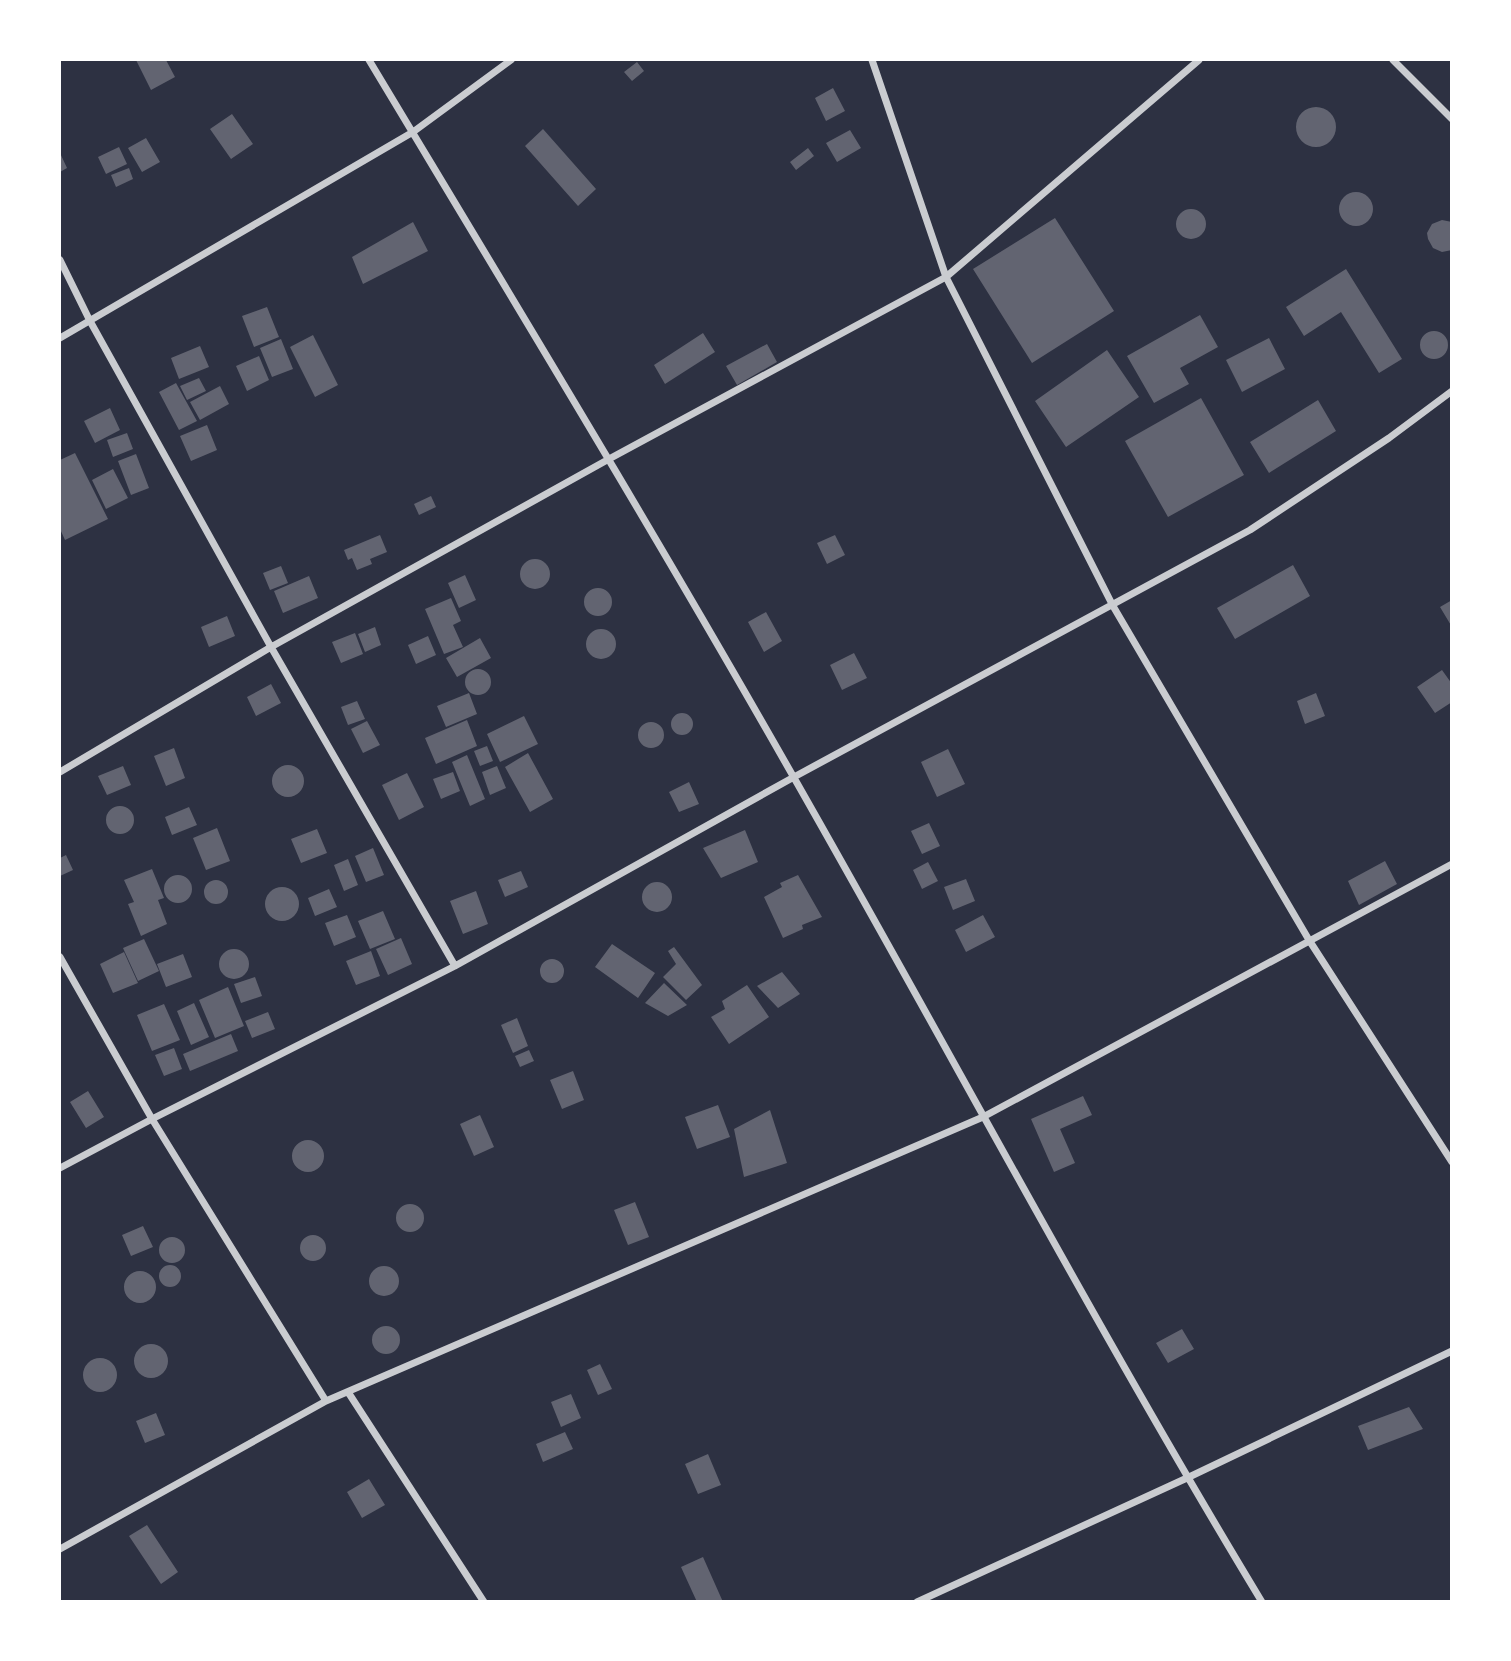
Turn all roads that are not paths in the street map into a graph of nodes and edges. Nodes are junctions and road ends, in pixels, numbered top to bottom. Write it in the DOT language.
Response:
graph roads {
  1 [pos="369,60"];
  2 [pos="510,60"];
  3 [pos="872,60"];
  4 [pos="1199,60"];
  5 [pos="1393,60"];
  6 [pos="1451,119"];
  7 [pos="413,132"];
  8 [pos="60,260"];
  9 [pos="946,277"];
  10 [pos="90,321"];
  11 [pos="60,338"];
  12 [pos="1451,391"];
  13 [pos="609,459"];
  14 [pos="1113,606"];
  15 [pos="271,647"];
  16 [pos="60,772"];
  17 [pos="794,778"];
  18 [pos="1451,864"];
  19 [pos="1309,940"];
  20 [pos="60,957"];
  21 [pos="455,966"];
  22 [pos="983,1117"];
  23 [pos="152,1119"];
  24 [pos="1451,1162"];
  25 [pos="60,1168"];
  26 [pos="1451,1351"];
  27 [pos="348,1392"];
  28 [pos="326,1401"];
  29 [pos="1187,1478"];
  30 [pos="60,1549"];
  31 [pos="484,1601"];
  32 [pos="917,1601"];
  33 [pos="1262,1601"];
  1 -- 7 [label="street"];
  2 -- 7 [label="street"];
  3 -- 9 [label="street"];
  4 -- 9 [label="street"];
  5 -- 6 [label="street"];
  7 -- 10 [label="street"];
  7 -- 13 [label="street"];
  8 -- 10 [label="street"];
  9 -- 13 [label="street"];
  9 -- 14 [label="street"];
  10 -- 11 [label="street"];
  10 -- 15 [label="street"];
  12 -- 14 [label="street"];
  13 -- 15 [label="street"];
  13 -- 17 [label="street"];
  14 -- 17 [label="street"];
  14 -- 19 [label="street"];
  15 -- 16 [label="street"];
  15 -- 21 [label="street"];
  17 -- 21 [label="street"];
  17 -- 22 [label="street"];
  18 -- 19 [label="street"];
  19 -- 22 [label="street"];
  19 -- 24 [label="street"];
  20 -- 23 [label="street"];
  21 -- 23 [label="street"];
  22 -- 27 [label="street"];
  22 -- 29 [label="street"];
  23 -- 25 [label="street"];
  23 -- 28 [label="street"];
  26 -- 29 [label="street"];
  27 -- 28 [label="street"];
  27 -- 31 [label="street"];
  28 -- 30 [label="street"];
  29 -- 32 [label="street"];
  29 -- 33 [label="street"];
}
